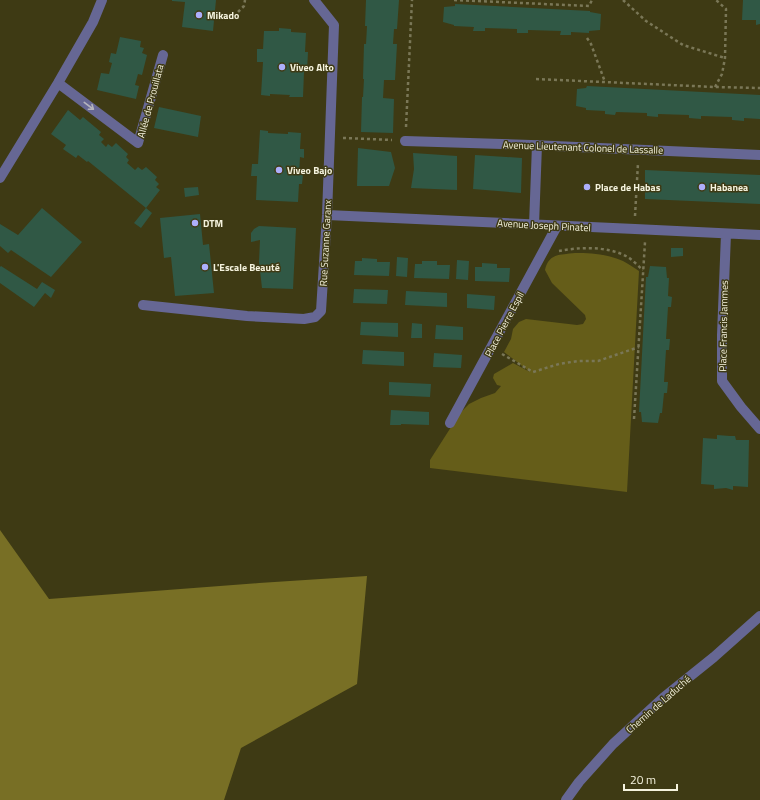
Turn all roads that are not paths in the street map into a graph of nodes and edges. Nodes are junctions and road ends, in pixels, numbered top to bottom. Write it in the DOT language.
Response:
graph roads {
  1 [pos="102,0"];
  2 [pos="314,0"];
  3 [pos="163,55"];
  4 [pos="58,82"];
  5 [pos="405,141"];
  6 [pos="537,145"];
  7 [pos="760,155"];
  8 [pos="0,178"];
  9 [pos="327,215"];
  10 [pos="534,224"];
  11 [pos="557,226"];
  12 [pos="726,234"];
  13 [pos="760,236"];
  14 [pos="143,305"];
  15 [pos="450,422"];
  16 [pos="760,429"];
  17 [pos="760,616"];
  18 [pos="566,800"];
  1 -- 4 [label="street"];
  2 -- 9 [label="street, Rue Suzanne Garanx"];
  4 -- 3 [label="street, Allée de Prouillata, one-way"];
  4 -- 8 [label="street"];
  5 -- 6 [label="street, Avenue Lieutenant Colonel de Lassalle"];
  6 -- 7 [label="street, Avenue Lieutenant Colonel de Lassalle"];
  6 -- 10 [label="street"];
  9 -- 10 [label="street, Avenue Joseph Pinatel"];
  9 -- 14 [label="street, Rue Suzanne Garanx"];
  10 -- 11 [label="street, Avenue Joseph Pinatel"];
  11 -- 12 [label="street, Avenue Joseph Pinatel"];
  11 -- 15 [label="street, Place Pierre Espil"];
  12 -- 13 [label="street, Avenue Joseph Pinatel"];
  12 -- 16 [label="street, Place Francis Jammes"];
  17 -- 18 [label="street, Chemin de Laduché"];
}
